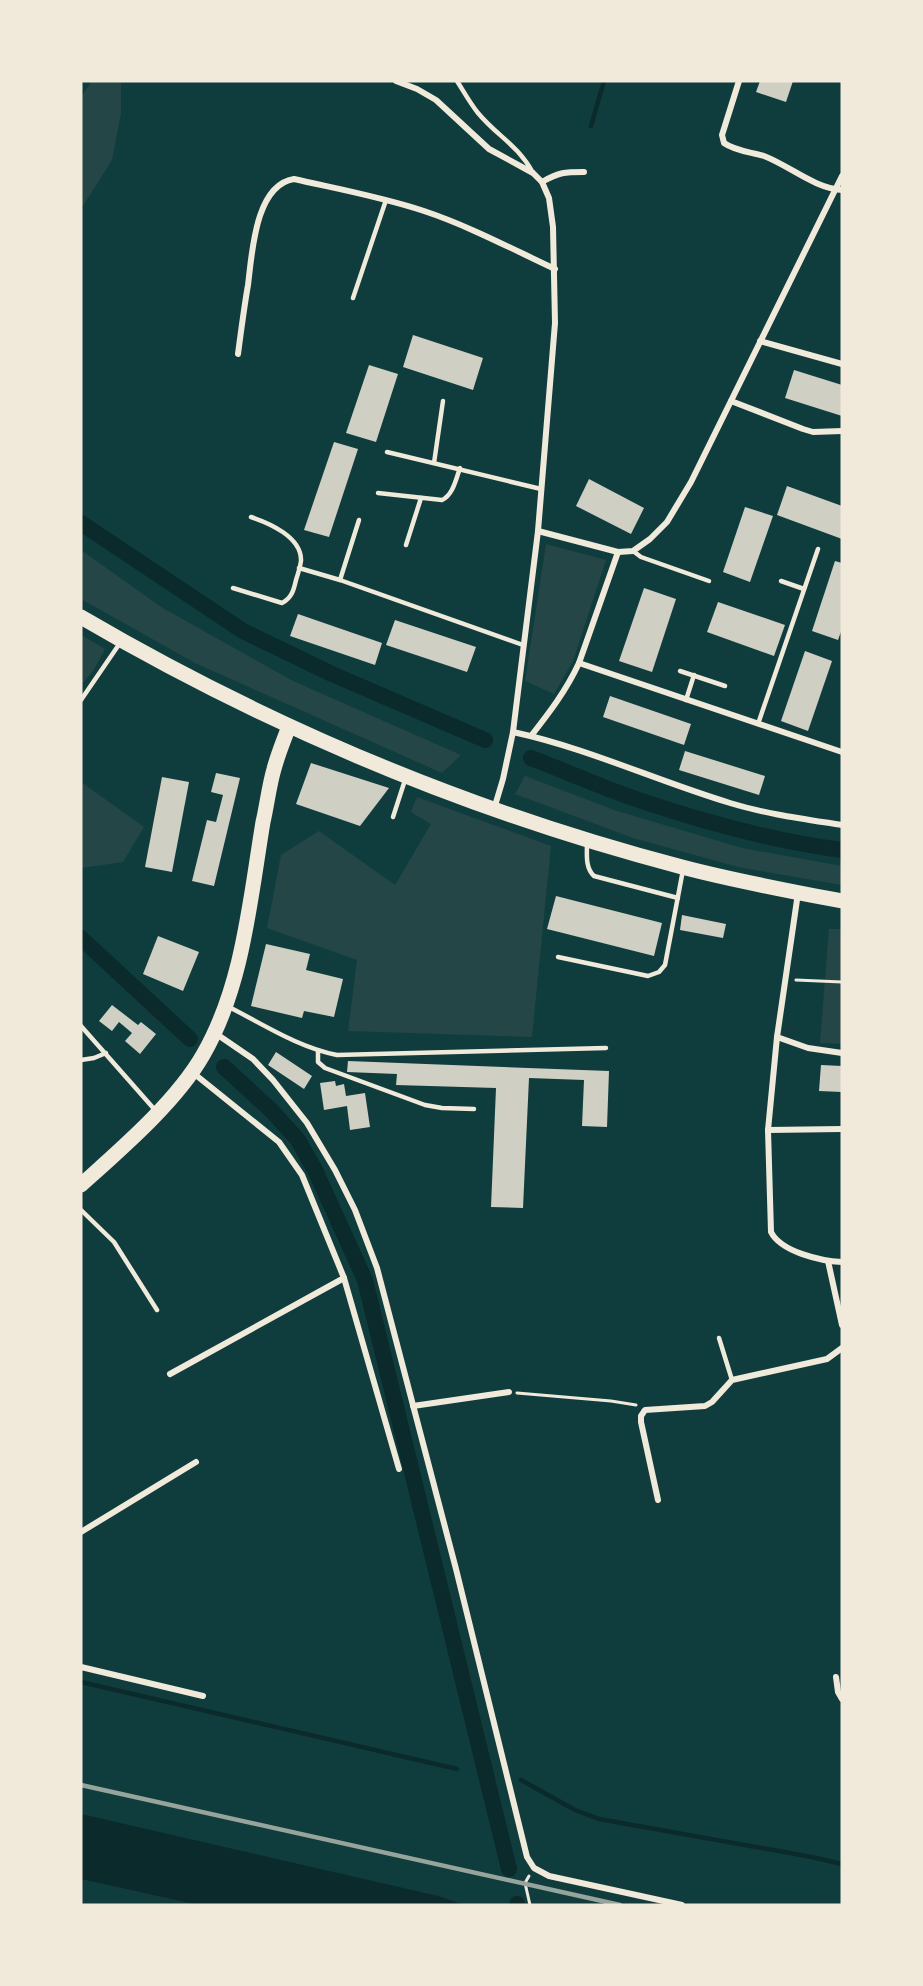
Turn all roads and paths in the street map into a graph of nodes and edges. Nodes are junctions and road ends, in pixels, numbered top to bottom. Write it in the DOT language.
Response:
graph roads {
  1 [pos="396,81"];
  2 [pos="457,81"];
  3 [pos="739,81"];
  4 [pos="533,172"];
  5 [pos="584,172"];
  6 [pos="842,176"];
  7 [pos="542,182"];
  8 [pos="839,189"];
  9 [pos="386,200"];
  10 [pos="555,269"];
  11 [pos="353,298"];
  12 [pos="760,341"];
  13 [pos="238,354"];
  14 [pos="842,364"];
  15 [pos="443,401"];
  16 [pos="730,401"];
  17 [pos="842,431"];
  18 [pos="387,452"];
  19 [pos="434,462"];
  20 [pos="460,468"];
  21 [pos="541,489"];
  22 [pos="378,493"];
  23 [pos="421,498"];
  24 [pos="251,517"];
  25 [pos="358,520"];
  26 [pos="538,531"];
  27 [pos="406,545"];
  28 [pos="818,549"];
  29 [pos="633,551"];
  30 [pos="618,552"];
  31 [pos="299,568"];
  32 [pos="340,580"];
  33 [pos="710,581"];
  34 [pos="782,581"];
  35 [pos="233,588"];
  36 [pos="804,589"];
  37 [pos="81,617"];
  38 [pos="121,641"];
  39 [pos="523,645"];
  40 [pos="579,663"];
  41 [pos="680,671"];
  42 [pos="694,675"];
  43 [pos="725,686"];
  44 [pos="81,700"];
  45 [pos="686,700"];
  46 [pos="758,724"];
  47 [pos="289,726"];
  48 [pos="513,732"];
  49 [pos="531,736"];
  50 [pos="842,752"];
  51 [pos="406,777"];
  52 [pos="493,809"];
  53 [pos="393,818"];
  54 [pos="842,825"];
  55 [pos="587,839"];
  56 [pos="684,867"];
  57 [pos="798,893"];
  58 [pos="678,898"];
  59 [pos="842,901"];
  60 [pos="558,957"];
  61 [pos="785,980"];
  62 [pos="842,982"];
  63 [pos="226,1005"];
  64 [pos="81,1026"];
  65 [pos="214,1033"];
  66 [pos="777,1036"];
  67 [pos="606,1048"];
  68 [pos="318,1051"];
  69 [pos="106,1053"];
  70 [pos="842,1053"];
  71 [pos="81,1060"];
  72 [pos="192,1072"];
  73 [pos="474,1109"];
  74 [pos="157,1112"];
  75 [pos="842,1129"];
  76 [pos="768,1130"];
  77 [pos="81,1185"];
  78 [pos="81,1210"];
  79 [pos="828,1261"];
  80 [pos="842,1262"];
  81 [pos="344,1278"];
  82 [pos="157,1310"];
  83 [pos="842,1325"];
  84 [pos="719,1338"];
  85 [pos="842,1348"];
  86 [pos="170,1374"];
  87 [pos="732,1380"];
  88 [pos="509,1392"];
  89 [pos="413,1406"];
  90 [pos="645,1410"];
  91 [pos="196,1462"];
  92 [pos="399,1469"];
  93 [pos="658,1500"];
  94 [pos="81,1532"];
  95 [pos="81,1667"];
  96 [pos="836,1677"];
  97 [pos="203,1696"];
  98 [pos="842,1699"];
  99 [pos="534,1868"];
  100 [pos="530,1905"];
  101 [pos="682,1905"];
  1 -- 4 [label="street"];
  2 -- 4 [label="lane"];
  3 -- 8 [label="street"];
  4 -- 7 [label="street"];
  5 -- 7 [label="street"];
  6 -- 8 [label="street"];
  7 -- 10 [label="street"];
  8 -- 12 [label="street"];
  9 -- 10 [label="street"];
  9 -- 11 [label="lane"];
  9 -- 13 [label="street"];
  10 -- 21 [label="street"];
  12 -- 14 [label="street"];
  12 -- 16 [label="street"];
  15 -- 19 [label="lane"];
  16 -- 17 [label="street"];
  16 -- 29 [label="street"];
  18 -- 19 [label="lane"];
  19 -- 20 [label="lane"];
  20 -- 21 [label="lane"];
  20 -- 23 [label="lane"];
  21 -- 26 [label="street"];
  22 -- 23 [label="lane"];
  23 -- 27 [label="lane"];
  24 -- 31 [label="lane"];
  25 -- 32 [label="lane"];
  26 -- 30 [label="street"];
  26 -- 39 [label="street"];
  28 -- 36 [label="lane"];
  29 -- 30 [label="street"];
  29 -- 33 [label="lane"];
  30 -- 40 [label="street"];
  31 -- 32 [label="lane"];
  31 -- 35 [label="lane"];
  32 -- 39 [label="lane"];
  34 -- 36 [label="lane"];
  36 -- 46 [label="lane"];
  37 -- 38 [label="main road"];
  38 -- 44 [label="lane"];
  38 -- 47 [label="main road"];
  39 -- 48 [label="street"];
  40 -- 45 [label="street"];
  40 -- 49 [label="street"];
  41 -- 42 [label="lane"];
  42 -- 43 [label="lane"];
  42 -- 45 [label="lane"];
  45 -- 46 [label="street"];
  46 -- 50 [label="street"];
  47 -- 51 [label="main road"];
  47 -- 63 [label="main road"];
  48 -- 49 [label="street"];
  48 -- 52 [label="street"];
  49 -- 54 [label="street"];
  51 -- 52 [label="main road"];
  51 -- 53 [label="lane"];
  52 -- 55 [label="main road"];
  55 -- 56 [label="main road"];
  55 -- 58 [label="lane"];
  56 -- 57 [label="main road"];
  56 -- 58 [label="lane"];
  57 -- 59 [label="main road"];
  57 -- 61 [label="street"];
  58 -- 60 [label="lane"];
  61 -- 62 [label="path"];
  61 -- 66 [label="street"];
  63 -- 65 [label="main road"];
  63 -- 68 [label="lane"];
  64 -- 69 [label="lane"];
  65 -- 72 [label="main road"];
  65 -- 89 [label="street"];
  66 -- 70 [label="street"];
  66 -- 76 [label="street"];
  67 -- 68 [label="lane"];
  68 -- 73 [label="lane"];
  69 -- 71 [label="lane"];
  69 -- 74 [label="lane"];
  72 -- 74 [label="main road"];
  72 -- 81 [label="street"];
  74 -- 77 [label="main road"];
  75 -- 76 [label="street"];
  76 -- 79 [label="street"];
  78 -- 82 [label="lane"];
  79 -- 80 [label="street"];
  79 -- 83 [label="street"];
  81 -- 86 [label="street"];
  81 -- 92 [label="street"];
  84 -- 87 [label="lane"];
  85 -- 87 [label="street"];
  87 -- 90 [label="street"];
  88 -- 89 [label="street"];
  88 -- 90 [label="path"];
  89 -- 99 [label="street"];
  90 -- 93 [label="street"];
  91 -- 94 [label="street"];
  95 -- 97 [label="street"];
  96 -- 98 [label="street"];
  99 -- 100 [label="path"];
  99 -- 101 [label="street"];
}
